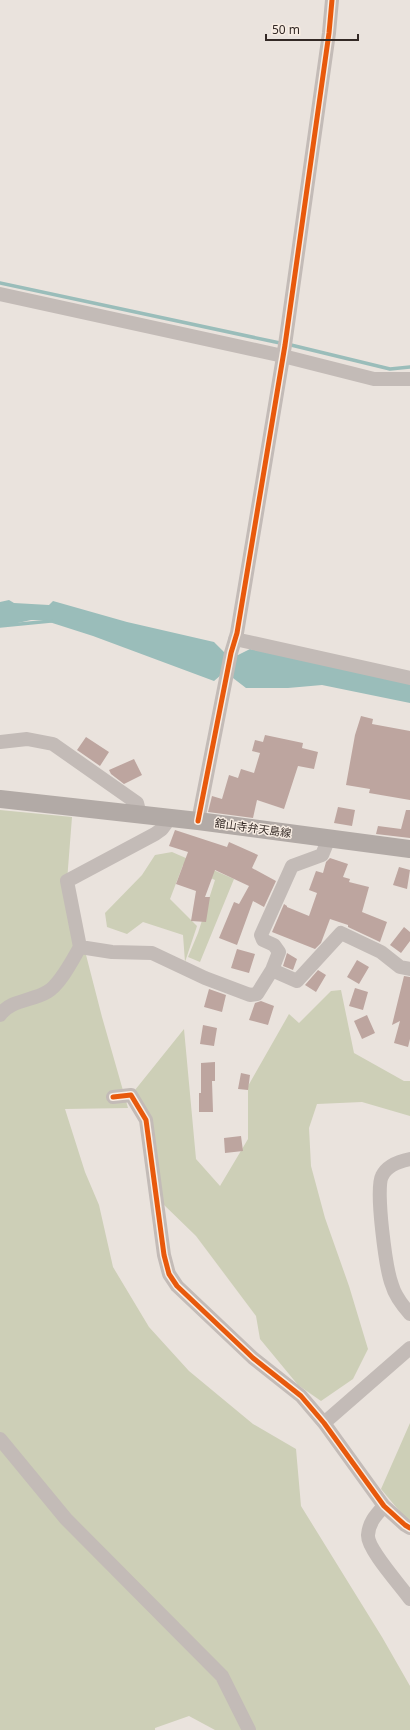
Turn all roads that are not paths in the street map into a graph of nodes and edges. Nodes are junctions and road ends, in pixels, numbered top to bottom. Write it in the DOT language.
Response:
graph roads {
  1 [pos="332,0"];
  2 [pos="0,294"];
  3 [pos="282,356"];
  4 [pos="410,379"];
  5 [pos="235,639"];
  6 [pos="410,678"];
  7 [pos="0,742"];
  8 [pos="0,799"];
  9 [pos="140,815"];
  10 [pos="170,818"];
  11 [pos="198,821"];
  12 [pos="329,838"];
  13 [pos="410,849"];
  14 [pos="80,947"];
  15 [pos="410,969"];
  16 [pos="272,970"];
  17 [pos="0,1015"];
  18 [pos="112,1096"];
  19 [pos="410,1158"];
  20 [pos="410,1314"];
  21 [pos="410,1348"];
  22 [pos="324,1424"];
  23 [pos="0,1439"];
  24 [pos="384,1506"];
  25 [pos="410,1528"];
  26 [pos="410,1599"];
  27 [pos="249,1730"];
  1 -- 3 [label="street"];
  2 -- 3 [label="street"];
  3 -- 4 [label="street"];
  3 -- 5 [label="street"];
  5 -- 6 [label="street"];
  5 -- 11 [label="street"];
  7 -- 9 [label="street"];
  8 -- 9 [label="main road, 舘山寺弁天島線"];
  9 -- 10 [label="main road, 舘山寺弁天島線"];
  10 -- 11 [label="main road, 舘山寺弁天島線"];
  10 -- 14 [label="street"];
  11 -- 12 [label="main road, 舘山寺弁天島線"];
  12 -- 13 [label="main road, 舘山寺弁天島線"];
  12 -- 16 [label="street"];
  14 -- 16 [label="street"];
  14 -- 17 [label="street"];
  15 -- 16 [label="street"];
  18 -- 22 [label="street"];
  19 -- 20 [label="street"];
  21 -- 22 [label="street"];
  22 -- 24 [label="street"];
  23 -- 27 [label="street"];
  24 -- 25 [label="street"];
  24 -- 26 [label="street"];
}
